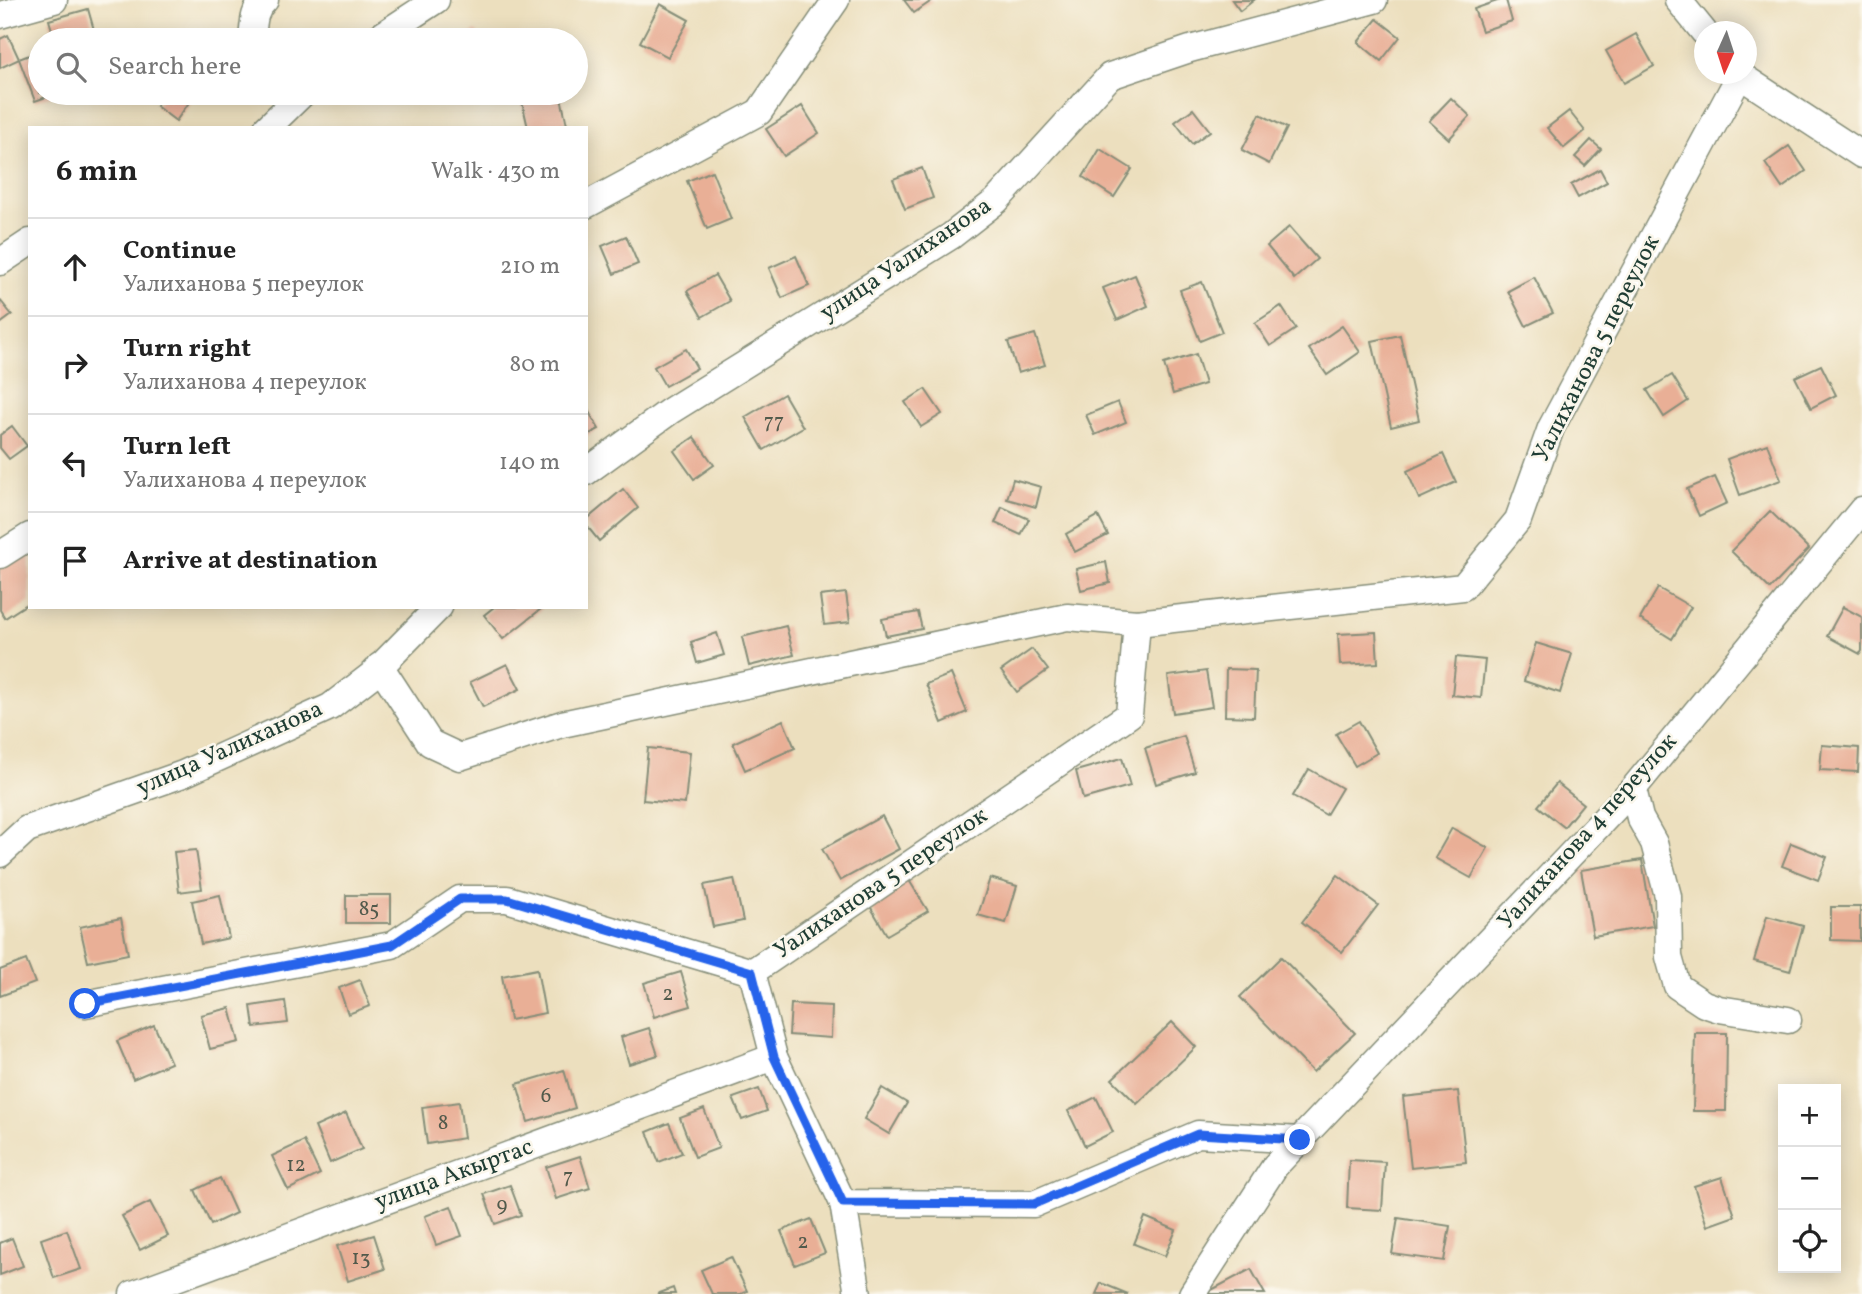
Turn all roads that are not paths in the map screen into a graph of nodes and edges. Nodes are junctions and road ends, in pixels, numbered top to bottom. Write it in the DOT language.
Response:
graph roads {
  1 [pos="54,0"];
  2 [pos="265,0"];
  3 [pos="436,0"];
  4 [pos="836,0"];
  5 [pos="1374,0"];
  6 [pos="1678,0"];
  7 [pos="0,15"];
  8 [pos="1695,21"];
  9 [pos="253,28"];
  10 [pos="393,28"];
  11 [pos="1734,84"];
  12 [pos="1754,84"];
  13 [pos="1862,155"];
  14 [pos="588,204"];
  15 [pos="28,243"];
  16 [pos="0,262"];
  17 [pos="588,471"];
  18 [pos="1862,510"];
  19 [pos="28,537"];
  20 [pos="0,555"];
  21 [pos="437,609"];
  22 [pos="1137,623"];
  23 [pos="380,666"];
  24 [pos="1633,789"];
  25 [pos="0,854"];
  26 [pos="752,972"];
  27 [pos="85,1004"];
  28 [pos="1788,1020"];
  29 [pos="774,1057"];
  30 [pos="1300,1140"];
  31 [pos="843,1203"];
  32 [pos="133,1294"];
  33 [pos="858,1294"];
  34 [pos="1192,1294"];
  1 -- 7 [label="street"];
  2 -- 9 [label="street"];
  3 -- 10 [label="street"];
  4 -- 14 [label="street"];
  5 -- 17 [label="street, улица Уалиханова"];
  6 -- 8 [label="street"];
  11 -- 22 [label="street, Уалиханова 5 переулок"];
  12 -- 13 [label="street"];
  15 -- 16 [label="street"];
  18 -- 24 [label="street, Уалиханова 4 переулок"];
  19 -- 20 [label="street"];
  21 -- 23 [label="street, улица Уалиханова"];
  22 -- 23 [label="street, Уалиханова 5 переулок"];
  22 -- 26 [label="street, Уалиханова 5 переулок"];
  23 -- 25 [label="street, улица Уалиханова"];
  24 -- 28 [label="street"];
  24 -- 30 [label="street, Уалиханова 4 переулок"];
  26 -- 27 [label="street, Уалиханова 5 переулок"];
  26 -- 29 [label="street"];
  29 -- 31 [label="street"];
  29 -- 32 [label="street, улица Акыртас"];
  30 -- 31 [label="street"];
  30 -- 34 [label="street, Уалиханова 4 переулок"];
  31 -- 33 [label="street"];
}
